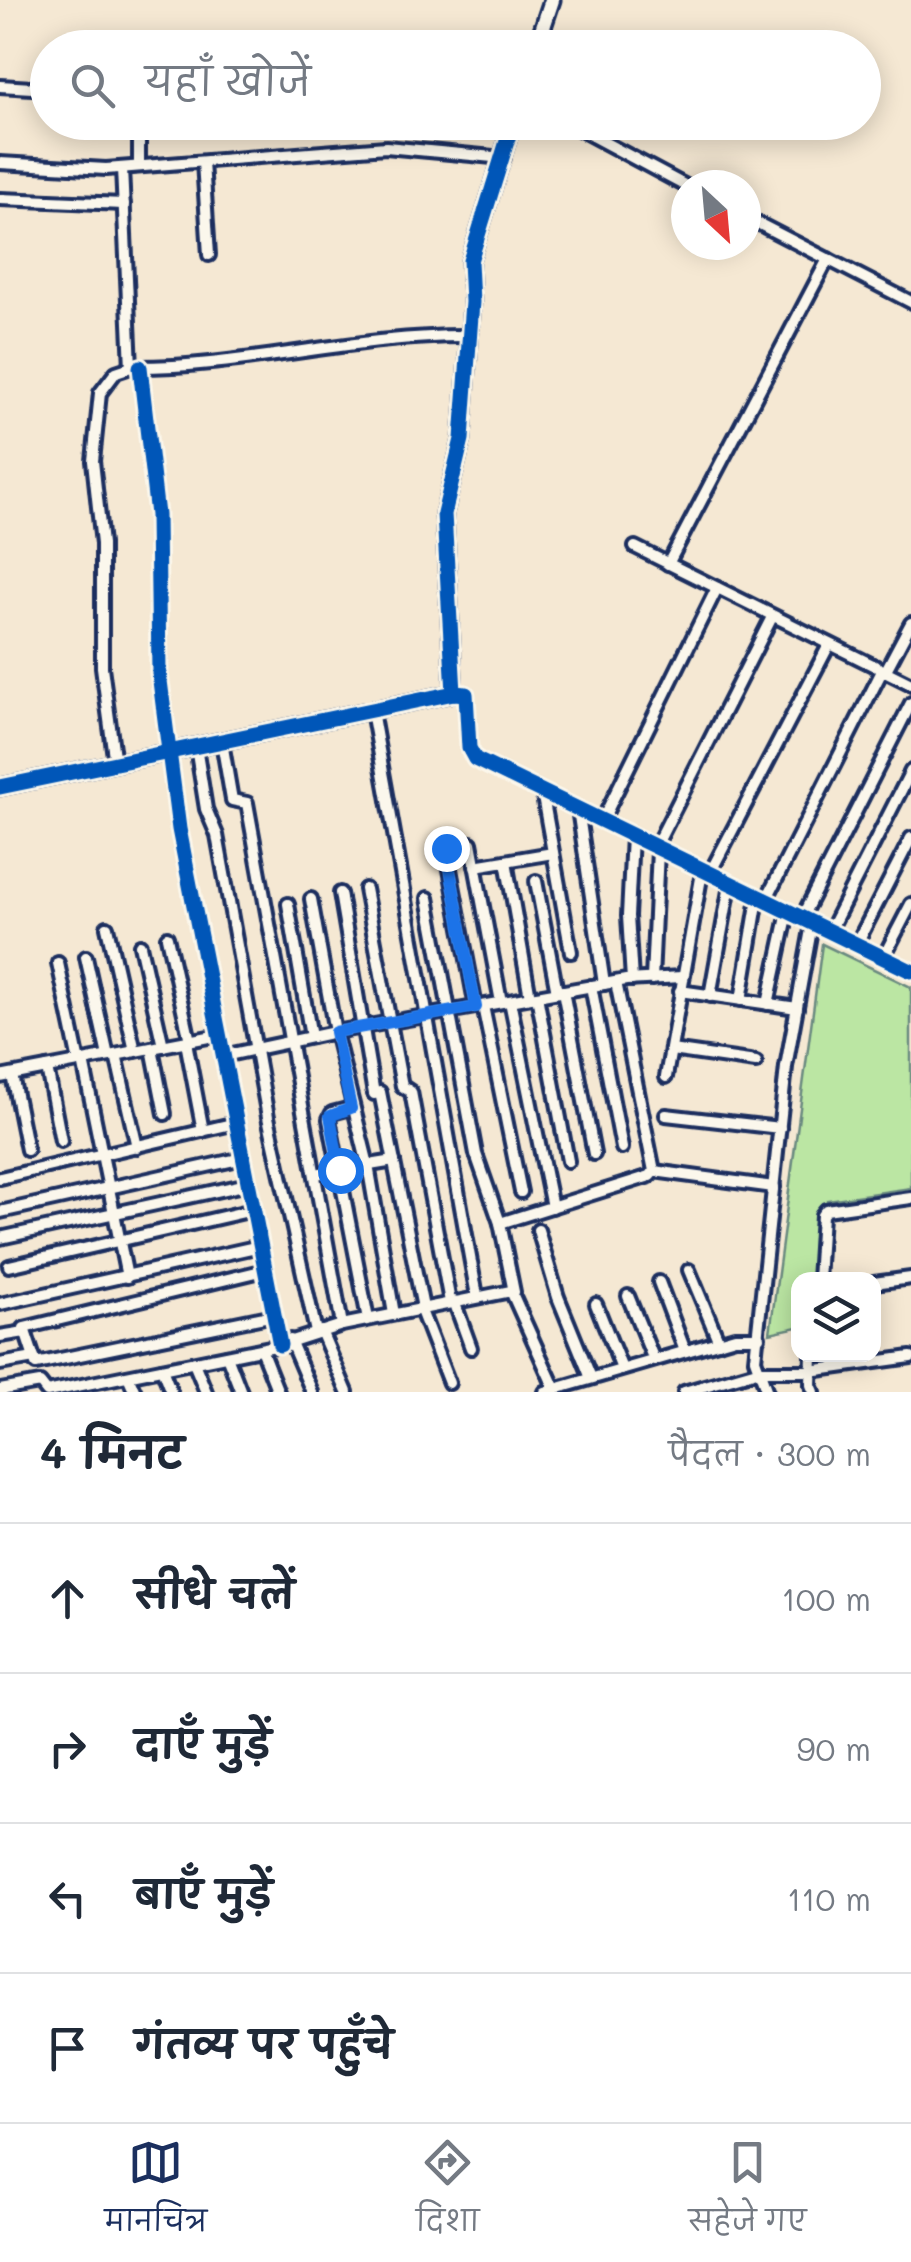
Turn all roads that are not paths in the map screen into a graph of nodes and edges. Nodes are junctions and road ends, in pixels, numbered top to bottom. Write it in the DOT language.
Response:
graph roads {
  1 [pos="552,0"];
  2 [pos="542,30"];
  3 [pos="0,86"];
  4 [pos="30,88"];
  5 [pos="140,140"];
  6 [pos="508,140"];
  7 [pos="600,140"];
  8 [pos="504,158"];
  9 [pos="204,162"];
  10 [pos="0,163"];
  11 [pos="139,166"];
  12 [pos="122,168"];
  13 [pos="671,178"];
  14 [pos="0,199"];
  15 [pos="124,204"];
  16 [pos="761,225"];
  17 [pos="210,256"];
  18 [pos="828,259"];
  19 [pos="911,302"];
  20 [pos="470,336"];
  21 [pos="135,368"];
  22 [pos="636,547"];
  23 [pos="668,564"];
  24 [pos="717,588"];
  25 [pos="772,616"];
  26 [pos="911,623"];
  27 [pos="828,645"];
  28 [pos="883,672"];
  29 [pos="911,684"];
  30 [pos="454,694"];
  31 [pos="911,704"];
  32 [pos="372,711"];
  33 [pos="222,742"];
  34 [pos="196,747"];
  35 [pos="170,752"];
  36 [pos="115,764"];
  37 [pos="911,771"];
  38 [pos="0,787"];
  39 [pos="542,791"];
  40 [pos="578,809"];
  41 [pos="602,821"];
  42 [pos="632,836"];
  43 [pos="911,838"];
  44 [pos="471,843"];
  45 [pos="446,848"];
  46 [pos="657,849"];
  47 [pos="553,853"];
  48 [pos="506,861"];
  49 [pos="476,866"];
  50 [pos="706,873"];
  51 [pos="536,881"];
  52 [pos="730,885"];
  53 [pos="365,888"];
  54 [pos="340,893"];
  55 [pos="428,898"];
  56 [pos="311,899"];
  57 [pos="762,900"];
  58 [pos="288,904"];
  59 [pos="911,904"];
  60 [pos="788,912"];
  61 [pos="807,921"];
  62 [pos="107,926"];
  63 [pos="829,932"];
  64 [pos="167,937"];
  65 [pos="140,945"];
  66 [pos="856,945"];
  67 [pos="570,952"];
  68 [pos="86,958"];
  69 [pos="883,958"];
  70 [pos="58,963"];
  71 [pos="911,970"];
  72 [pos="682,978"];
  73 [pos="652,979"];
  74 [pos="632,980"];
  75 [pos="610,983"];
  76 [pos="591,986"];
  77 [pos="560,992"];
  78 [pos="680,992"];
  79 [pos="710,996"];
  80 [pos="533,997"];
  81 [pos="741,1000"];
  82 [pos="506,1002"];
  83 [pos="768,1004"];
  84 [pos="479,1006"];
  85 [pos="797,1008"];
  86 [pos="449,1012"];
  87 [pos="426,1016"];
  88 [pos="389,1022"];
  89 [pos="363,1027"];
  90 [pos="335,1032"];
  91 [pos="219,1036"];
  92 [pos="311,1037"];
  93 [pos="188,1041"];
  94 [pos="292,1041"];
  95 [pos="157,1047"];
  96 [pos="255,1049"];
  97 [pos="670,1050"];
  98 [pos="135,1051"];
  99 [pos="112,1056"];
  100 [pos="223,1056"];
  101 [pos="81,1062"];
  102 [pos="756,1062"];
  103 [pos="47,1068"];
  104 [pos="6,1076"];
  105 [pos="666,1077"];
  106 [pos="351,1108"];
  107 [pos="165,1114"];
  108 [pos="666,1115"];
  109 [pos="236,1123"];
  110 [pos="780,1128"];
  111 [pos="203,1131"];
  112 [pos="61,1141"];
  113 [pos="137,1147"];
  114 [pos="622,1148"];
  115 [pos="27,1150"];
  116 [pos="594,1154"];
  117 [pos="102,1156"];
  118 [pos="243,1158"];
  119 [pos="394,1161"];
  120 [pos="568,1161"];
  121 [pos="368,1165"];
  122 [pos="340,1170"];
  123 [pos="654,1171"];
  124 [pos="315,1174"];
  125 [pos="0,1178"];
  126 [pos="248,1184"];
  127 [pos="774,1187"];
  128 [pos="109,1190"];
  129 [pos="521,1192"];
  130 [pos="911,1198"];
  131 [pos="552,1207"];
  132 [pos="253,1210"];
  133 [pos="0,1212"];
  134 [pos="114,1215"];
  135 [pos="500,1223"];
  136 [pos="538,1230"];
  137 [pos="0,1238"];
  138 [pos="120,1241"];
  139 [pos="260,1246"];
  140 [pos="9,1266"];
  141 [pos="265,1270"];
  142 [pos="689,1270"];
  143 [pos="818,1272"];
  144 [pos="140,1274"];
  145 [pos="127,1277"];
  146 [pos="911,1278"];
  147 [pos="881,1281"];
  148 [pos="660,1282"];
  149 [pos="514,1292"];
  150 [pos="477,1296"];
  151 [pos="628,1296"];
  152 [pos="144,1298"];
  153 [pos="452,1302"];
  154 [pos="0,1304"];
  155 [pos="596,1304"];
  156 [pos="421,1308"];
  157 [pos="274,1314"];
  158 [pos="394,1314"];
  159 [pos="368,1319"];
  160 [pos="342,1324"];
  161 [pos="25,1332"];
  162 [pos="318,1332"];
  163 [pos="0,1336"];
  164 [pos="758,1337"];
  165 [pos="285,1342"];
  166 [pos="719,1342"];
  167 [pos="471,1348"];
  168 [pos="261,1349"];
  169 [pos="685,1351"];
  170 [pos="227,1356"];
  171 [pos="34,1358"];
  172 [pos="911,1358"];
  173 [pos="654,1360"];
  174 [pos="811,1362"];
  175 [pos="194,1363"];
  176 [pos="0,1364"];
  177 [pos="162,1369"];
  178 [pos="622,1369"];
  179 [pos="757,1371"];
  180 [pos="810,1371"];
  181 [pos="128,1376"];
  182 [pos="591,1378"];
  183 [pos="449,1383"];
  184 [pos="718,1386"];
  185 [pos="97,1387"];
  186 [pos="24,1389"];
  187 [pos="0,1390"];
  188 [pos="63,1390"];
  189 [pos="550,1390"];
  190 [pos="135,1392"];
  191 [pos="171,1392"];
  192 [pos="206,1392"];
  193 [pos="240,1392"];
  194 [pos="278,1392"];
  195 [pos="312,1392"];
  196 [pos="347,1392"];
  197 [pos="684,1392"];
  198 [pos="766,1392"];
  199 [pos="814,1392"];
  1 -- 2 [label="street"];
  3 -- 4 [label="street"];
  5 -- 11 [label="street"];
  6 -- 8 [label="street"];
  7 -- 13 [label="street"];
  8 -- 9 [label="street"];
  8 -- 20 [label="street"];
  9 -- 11 [label="street"];
  9 -- 17 [label="street"];
  10 -- 12 [label="street"];
  11 -- 12 [label="street"];
  12 -- 15 [label="street"];
  14 -- 15 [label="street"];
  15 -- 21 [label="street"];
  16 -- 18 [label="street"];
  18 -- 19 [label="street"];
  18 -- 23 [label="street"];
  20 -- 21 [label="street"];
  20 -- 30 [label="street"];
  21 -- 35 [label="street"];
  21 -- 36 [label="street"];
  22 -- 23 [label="street"];
  23 -- 24 [label="street"];
  24 -- 25 [label="street"];
  24 -- 41 [label="street"];
  25 -- 27 [label="street"];
  25 -- 46 [label="street"];
  26 -- 28 [label="street"];
  27 -- 28 [label="street"];
  27 -- 50 [label="street"];
  28 -- 29 [label="street"];
  28 -- 57 [label="street"];
  30 -- 32 [label="street"];
  30 -- 39 [label="street"];
  31 -- 61 [label="street"];
  32 -- 33 [label="street"];
  32 -- 87 [label="street"];
  33 -- 34 [label="street"];
  33 -- 94 [label="street"];
  34 -- 35 [label="street"];
  34 -- 96 [label="street"];
  35 -- 36 [label="street"];
  35 -- 91 [label="street"];
  36 -- 38 [label="street"];
  37 -- 63 [label="street"];
  39 -- 40 [label="street"];
  39 -- 47 [label="street"];
  40 -- 41 [label="street"];
  40 -- 75 [label="street"];
  41 -- 42 [label="street"];
  42 -- 46 [label="street"];
  42 -- 74 [label="street"];
  43 -- 66 [label="street"];
  44 -- 49 [label="street"];
  45 -- 84 [label="street"];
  46 -- 50 [label="street"];
  46 -- 73 [label="street"];
  47 -- 48 [label="street"];
  47 -- 67 [label="street"];
  48 -- 49 [label="street"];
  48 -- 80 [label="street"];
  49 -- 82 [label="street"];
  50 -- 52 [label="street"];
  50 -- 72 [label="street"];
  51 -- 77 [label="street"];
  52 -- 57 [label="street"];
  52 -- 79 [label="street"];
  53 -- 88 [label="street"];
  54 -- 89 [label="street"];
  55 -- 86 [label="street"];
  56 -- 90 [label="street"];
  57 -- 60 [label="street"];
  57 -- 81 [label="street"];
  58 -- 92 [label="street"];
  59 -- 69 [label="street"];
  60 -- 61 [label="street"];
  60 -- 83 [label="street"];
  61 -- 63 [label="street"];
  61 -- 85 [label="street"];
  62 -- 98 [label="street"];
  63 -- 66 [label="street"];
  64 -- 93 [label="street"];
  65 -- 95 [label="street"];
  66 -- 69 [label="street"];
  68 -- 99 [label="street"];
  69 -- 71 [label="street"];
  70 -- 101 [label="street"];
  72 -- 73 [label="street"];
  72 -- 78 [label="street"];
  73 -- 74 [label="street"];
  74 -- 75 [label="street"];
  75 -- 76 [label="street"];
  75 -- 123 [label="street"];
  76 -- 77 [label="street"];
  76 -- 114 [label="street"];
  77 -- 80 [label="street"];
  77 -- 116 [label="street"];
  78 -- 79 [label="street"];
  78 -- 97 [label="street"];
  79 -- 81 [label="street"];
  80 -- 82 [label="street"];
  80 -- 120 [label="street"];
  81 -- 83 [label="street"];
  82 -- 84 [label="street"];
  82 -- 131 [label="street"];
  83 -- 85 [label="street"];
  84 -- 86 [label="street"];
  84 -- 129 [label="street"];
  85 -- 110 [label="street"];
  86 -- 87 [label="street"];
  86 -- 135 [label="street"];
  87 -- 88 [label="street"];
  87 -- 150 [label="street"];
  88 -- 89 [label="street"];
  88 -- 153 [label="street"];
  89 -- 90 [label="street"];
  89 -- 119 [label="street"];
  90 -- 92 [label="street"];
  90 -- 106 [label="street"];
  91 -- 93 [label="street"];
  91 -- 100 [label="street"];
  92 -- 94 [label="street"];
  93 -- 95 [label="street"];
  93 -- 111 [label="street"];
  94 -- 96 [label="street"];
  94 -- 124 [label="street"];
  95 -- 98 [label="street"];
  95 -- 107 [label="street"];
  96 -- 100 [label="street"];
  96 -- 162 [label="street"];
  97 -- 102 [label="street"];
  97 -- 105 [label="street"];
  98 -- 99 [label="street"];
  99 -- 101 [label="street"];
  99 -- 113 [label="street"];
  100 -- 109 [label="street"];
  101 -- 103 [label="street"];
  101 -- 117 [label="street"];
  103 -- 104 [label="street"];
  103 -- 112 [label="street"];
  104 -- 115 [label="street"];
  106 -- 121 [label="street"];
  106 -- 122 [label="street"];
  108 -- 110 [label="street"];
  109 -- 111 [label="street"];
  109 -- 118 [label="street"];
  110 -- 127 [label="street"];
  111 -- 113 [label="street"];
  113 -- 117 [label="street"];
  117 -- 125 [label="street"];
  117 -- 128 [label="street"];
  118 -- 126 [label="street"];
  118 -- 128 [label="street"];
  119 -- 121 [label="street"];
  119 -- 156 [label="street"];
  121 -- 122 [label="street"];
  121 -- 158 [label="street"];
  122 -- 124 [label="street"];
  122 -- 159 [label="street"];
  123 -- 127 [label="street"];
  123 -- 131 [label="street"];
  124 -- 160 [label="street"];
  126 -- 132 [label="street"];
  126 -- 134 [label="street"];
  127 -- 164 [label="street"];
  128 -- 133 [label="street"];
  128 -- 134 [label="street"];
  130 -- 143 [label="street"];
  131 -- 135 [label="street"];
  132 -- 138 [label="street"];
  132 -- 139 [label="street"];
  134 -- 137 [label="street"];
  134 -- 138 [label="street"];
  135 -- 149 [label="street"];
  136 -- 182 [label="street"];
  138 -- 140 [label="street"];
  138 -- 145 [label="street"];
  139 -- 141 [label="street"];
  139 -- 144 [label="street"];
  141 -- 152 [label="street"];
  141 -- 157 [label="street"];
  142 -- 166 [label="street"];
  144 -- 145 [label="street"];
  144 -- 152 [label="street"];
  145 -- 154 [label="street"];
  146 -- 147 [label="street"];
  148 -- 169 [label="street"];
  149 -- 150 [label="street"];
  149 -- 189 [label="street"];
  150 -- 153 [label="street"];
  151 -- 173 [label="street"];
  152 -- 161 [label="street"];
  153 -- 156 [label="street"];
  153 -- 167 [label="street"];
  155 -- 178 [label="street"];
  156 -- 158 [label="street"];
  156 -- 183 [label="street"];
  157 -- 165 [label="street"];
  157 -- 171 [label="street"];
  158 -- 159 [label="street"];
  159 -- 160 [label="street"];
  160 -- 162 [label="street"];
  161 -- 163 [label="street"];
  161 -- 171 [label="street"];
  162 -- 165 [label="street"];
  162 -- 196 [label="street"];
  164 -- 166 [label="street"];
  164 -- 179 [label="street"];
  165 -- 168 [label="street"];
  165 -- 195 [label="street"];
  166 -- 169 [label="street"];
  168 -- 170 [label="street"];
  168 -- 194 [label="street"];
  169 -- 173 [label="street"];
  170 -- 175 [label="street"];
  170 -- 193 [label="street"];
  171 -- 176 [label="street"];
  172 -- 180 [label="street"];
  173 -- 178 [label="street"];
  174 -- 180 [label="street"];
  175 -- 177 [label="street"];
  175 -- 192 [label="street"];
  177 -- 181 [label="street"];
  177 -- 191 [label="street"];
  178 -- 182 [label="street"];
  179 -- 180 [label="street"];
  179 -- 184 [label="street"];
  179 -- 198 [label="street"];
  180 -- 199 [label="street"];
  181 -- 185 [label="street"];
  181 -- 190 [label="street"];
  182 -- 189 [label="street"];
  184 -- 197 [label="street"];
  185 -- 188 [label="street"];
  186 -- 187 [label="street"];
  186 -- 188 [label="street"];
}
